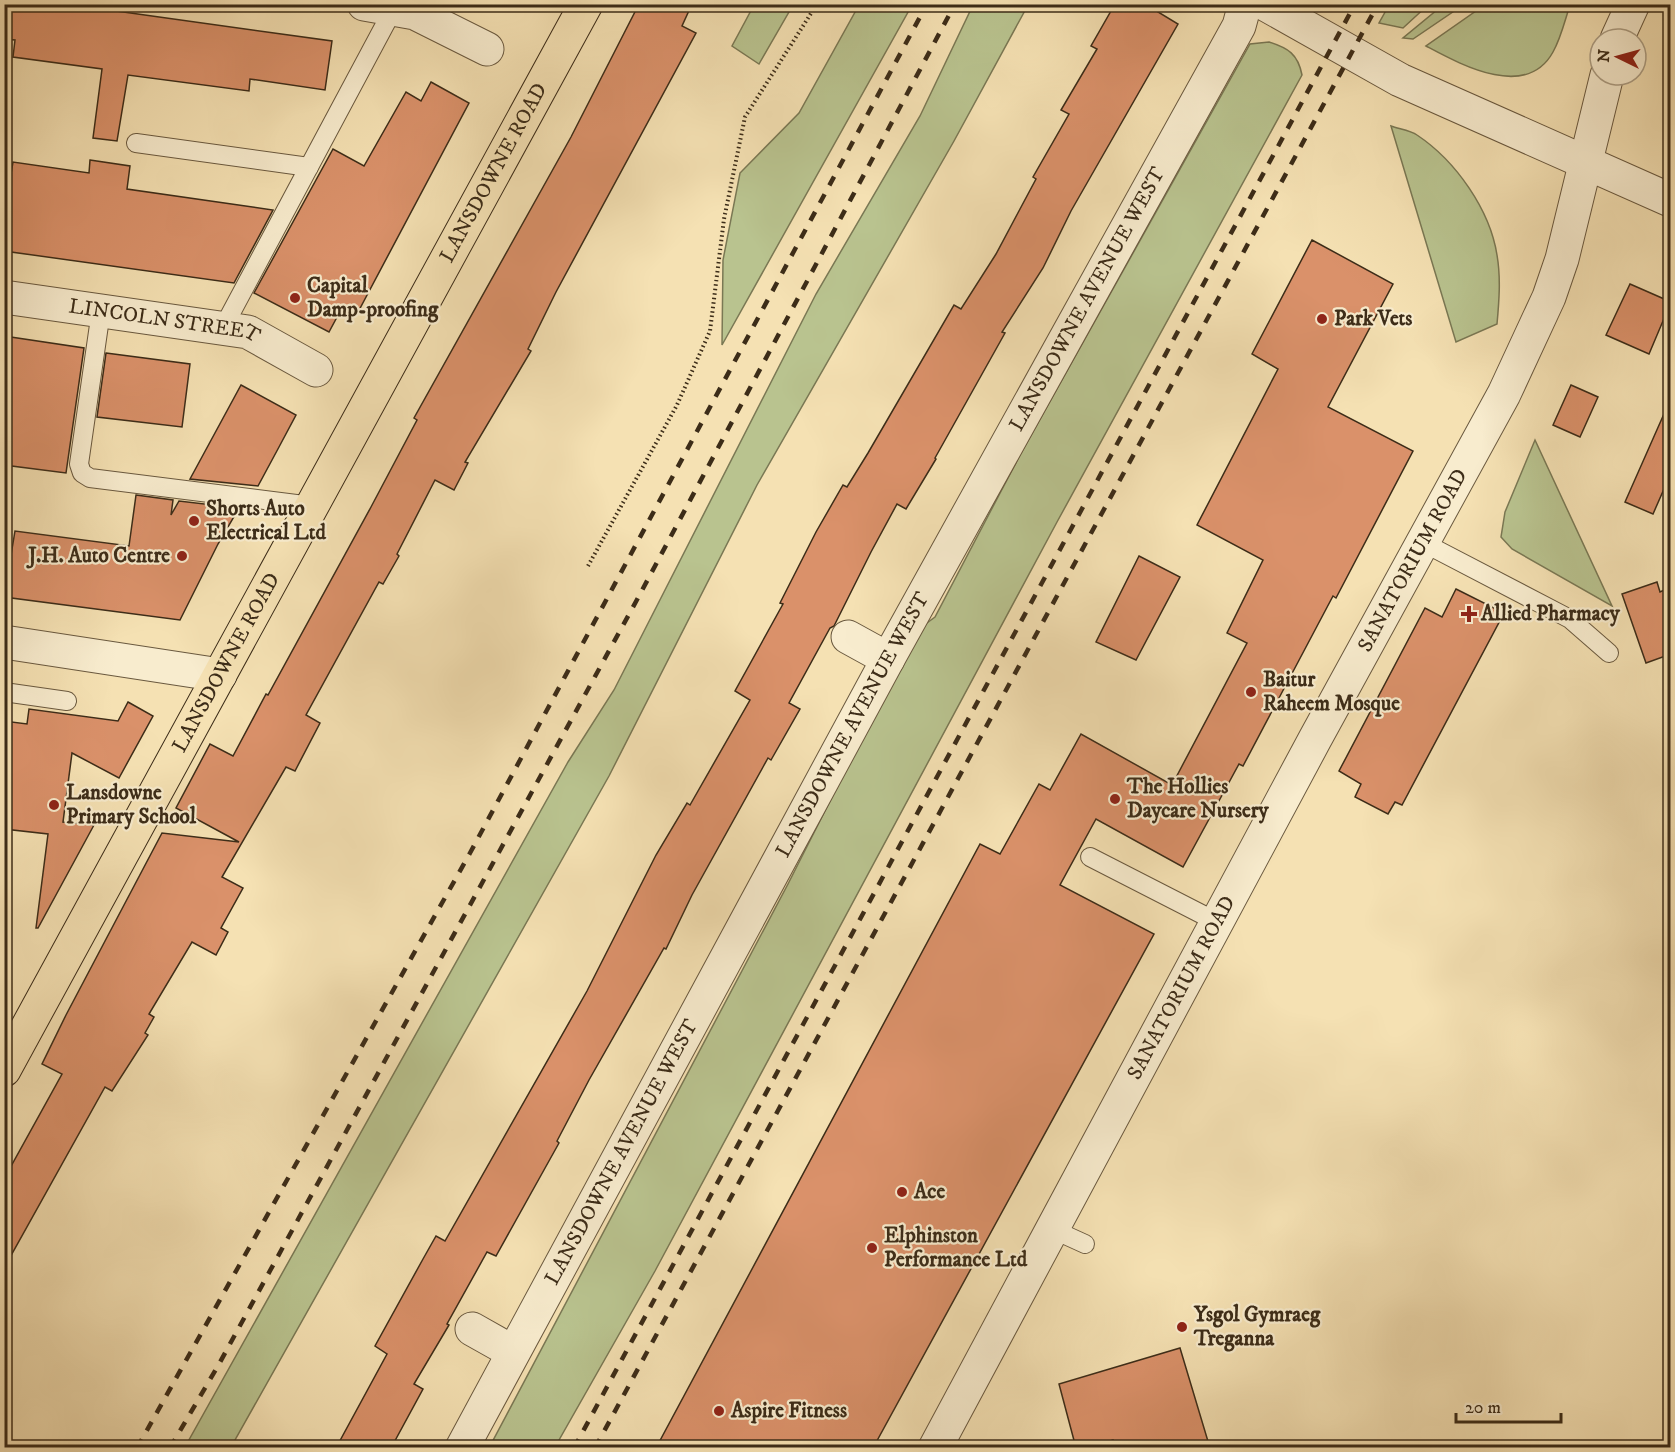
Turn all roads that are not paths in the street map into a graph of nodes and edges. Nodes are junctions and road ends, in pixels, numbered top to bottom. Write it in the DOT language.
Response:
graph roads {
  1 [pos="586,4"];
  2 [pos="1245,4"];
  3 [pos="1265,4"];
  4 [pos="1633,4"];
  5 [pos="385,6"];
  6 [pos="1622,27"];
  7 [pos="488,49"];
  8 [pos="1604,87"];
  9 [pos="136,143"];
  10 [pos="1584,164"];
  11 [pos="309,167"];
  12 [pos="1671,200"];
  13 [pos="4,297"];
  14 [pos="101,311"];
  15 [pos="224,326"];
  16 [pos="316,370"];
  17 [pos="312,506"];
  18 [pos="1422,542"];
  19 [pos="848,637"];
  20 [pos="4,642"];
  21 [pos="1609,653"];
  22 [pos="888,659"];
  23 [pos="220,675"];
  24 [pos="4,692"];
  25 [pos="67,701"];
  26 [pos="1090,857"];
  27 [pos="1217,922"];
  28 [pos="4,1070"];
  29 [pos="1052,1229"];
  30 [pos="1085,1244"];
  31 [pos="472,1329"];
  32 [pos="513,1352"];
  33 [pos="462,1448"];
  34 [pos="936,1448"];
  1 -- 17 [label="main road, LANSDOWNE ROAD"];
  2 -- 22 [label="street, LANSDOWNE AVENUE WEST"];
  3 -- 10 [label="street"];
  4 -- 6 [label="street"];
  5 -- 7 [label="street"];
  5 -- 11 [label="lane"];
  8 -- 10 [label="street, SANATORIUM ROAD"];
  9 -- 11 [label="lane"];
  10 -- 12 [label="street"];
  10 -- 18 [label="street, SANATORIUM ROAD"];
  11 -- 15 [label="lane"];
  13 -- 14 [label="street, LINCOLN STREET"];
  14 -- 15 [label="street, LINCOLN STREET"];
  14 -- 17 [label="lane"];
  15 -- 16 [label="street, LINCOLN STREET"];
  17 -- 23 [label="main road, LANSDOWNE ROAD"];
  18 -- 21 [label="lane"];
  18 -- 27 [label="street, SANATORIUM ROAD"];
  19 -- 22 [label="street"];
  20 -- 23 [label="street"];
  22 -- 32 [label="street, LANSDOWNE AVENUE WEST"];
  23 -- 28 [label="main road, LANSDOWNE ROAD"];
  24 -- 25 [label="lane"];
  26 -- 27 [label="lane"];
  27 -- 29 [label="street, SANATORIUM ROAD"];
  29 -- 30 [label="lane"];
  29 -- 34 [label="street, SANATORIUM ROAD"];
  31 -- 32 [label="street"];
  32 -- 33 [label="street, LANSDOWNE AVENUE WEST"];
}
